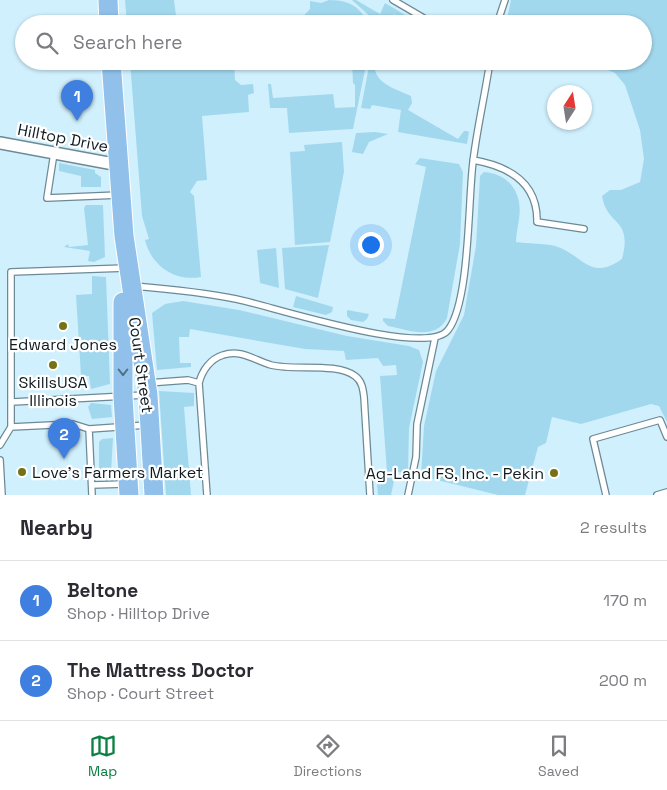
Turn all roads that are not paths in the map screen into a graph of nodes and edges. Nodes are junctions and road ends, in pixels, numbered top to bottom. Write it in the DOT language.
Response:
graph roads {
  1 [pos="108,0"];
  2 [pos="393,0"];
  3 [pos="505,0"];
  4 [pos="109,15"];
  5 [pos="419,15"];
  6 [pos="501,15"];
  7 [pos="113,70"];
  8 [pos="488,70"];
  9 [pos="0,143"];
  10 [pos="54,153"];
  11 [pos="473,160"];
  12 [pos="119,165"];
  13 [pos="121,195"];
  14 [pos="584,229"];
  15 [pos="127,274"];
  16 [pos="435,338"];
  17 [pos="199,383"];
  18 [pos="147,389"];
  19 [pos="123,396"];
  20 [pos="12,402"];
  21 [pos="150,425"];
  22 [pos="125,426"];
  23 [pos="11,427"];
  24 [pos="89,429"];
  25 [pos="667,436"];
  26 [pos="0,445"];
  27 [pos="0,460"];
  28 [pos="92,485"];
  29 [pos="128,489"];
  30 [pos="667,492"];
  31 [pos="2,495"];
  32 [pos="92,495"];
  33 [pos="154,495"];
  34 [pos="207,495"];
  35 [pos="370,495"];
  36 [pos="408,495"];
  37 [pos="606,495"];
  38 [pos="657,495"];
  1 -- 4 [label="main road"];
  2 -- 5 [label="lane"];
  3 -- 6 [label="lane"];
  7 -- 12 [label="main road, Court Street"];
  8 -- 11 [label="lane"];
  9 -- 10 [label="street, Hilltop Drive"];
  10 -- 12 [label="street, Hilltop Drive"];
  10 -- 13 [label="lane"];
  11 -- 14 [label="lane"];
  11 -- 16 [label="lane"];
  12 -- 13 [label="main road, Court Street"];
  13 -- 15 [label="main road, Court Street"];
  15 -- 16 [label="lane"];
  15 -- 18 [label="main road, Court Street"];
  15 -- 19 [label="main road, Court Street, one-way"];
  15 -- 20 [label="lane"];
  16 -- 36 [label="lane"];
  17 -- 18 [label="lane"];
  17 -- 34 [label="lane"];
  17 -- 35 [label="lane"];
  18 -- 19 [label="lane"];
  18 -- 21 [label="main road, Court Street"];
  19 -- 20 [label="lane"];
  19 -- 22 [label="main road, Court Street"];
  20 -- 23 [label="lane"];
  21 -- 22 [label="lane"];
  21 -- 33 [label="main road, Court Street"];
  22 -- 24 [label="lane"];
  22 -- 29 [label="main road, Court Street"];
  23 -- 24 [label="lane"];
  23 -- 26 [label="lane"];
  24 -- 28 [label="lane"];
  25 -- 37 [label="lane"];
  27 -- 31 [label="lane"];
  28 -- 29 [label="lane"];
  28 -- 32 [label="lane"];
  30 -- 38 [label="lane"];
}
